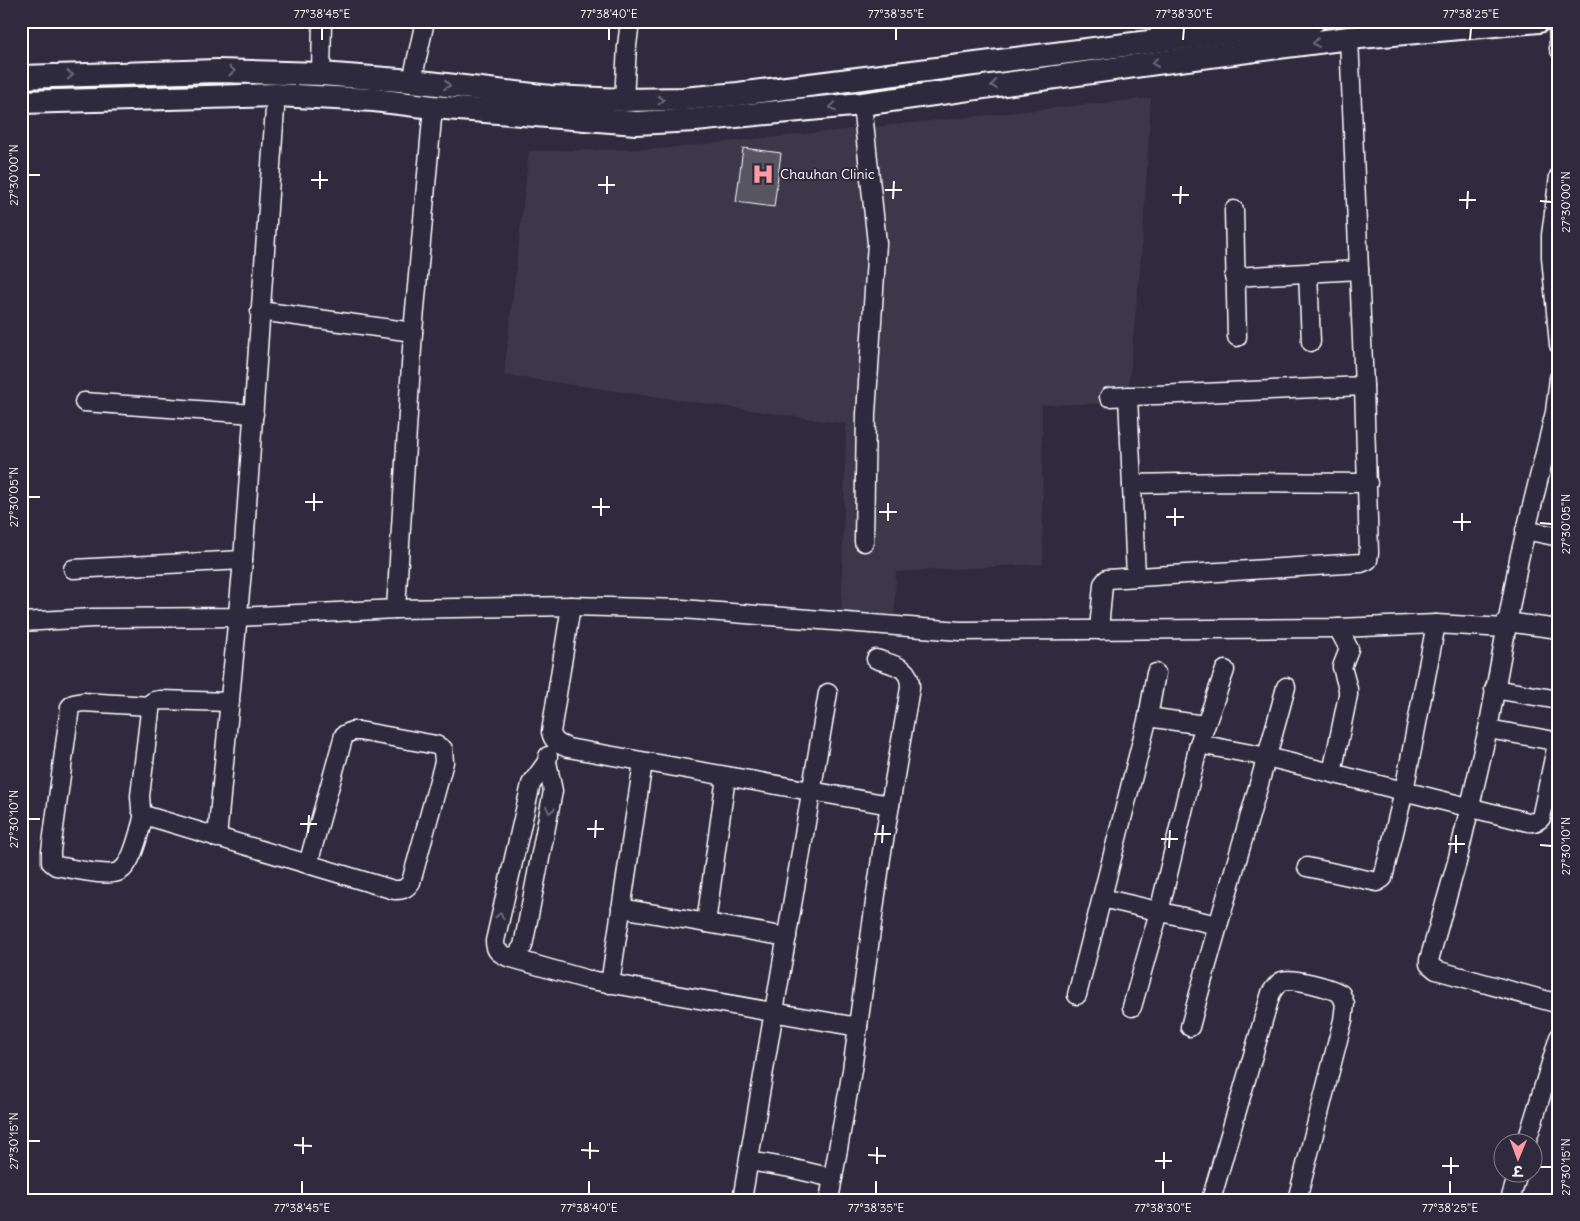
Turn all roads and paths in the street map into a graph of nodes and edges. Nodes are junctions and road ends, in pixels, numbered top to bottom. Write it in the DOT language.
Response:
graph roads {
  1 [pos="322,21"];
  2 [pos="425,21"];
  3 [pos="630,21"];
  4 [pos="1314,21"];
  5 [pos="1539,21"];
  6 [pos="1558,21"];
  7 [pos="1160,32"];
  8 [pos="1349,38"];
  9 [pos="1559,48"];
  10 [pos="321,74"];
  11 [pos="21,77"];
  12 [pos="412,81"];
  13 [pos="276,95"];
  14 [pos="624,100"];
  15 [pos="21,102"];
  16 [pos="862,104"];
  17 [pos="434,107"];
  18 [pos="1559,176"];
  19 [pos="1234,210"];
  20 [pos="1360,270"];
  21 [pos="1308,273"];
  22 [pos="1234,277"];
  23 [pos="260,311"];
  24 [pos="413,332"];
  25 [pos="1237,337"];
  26 [pos="1311,342"];
  27 [pos="1559,345"];
  28 [pos="1559,378"];
  29 [pos="1364,386"];
  30 [pos="1109,396"];
  31 [pos="1128,396"];
  32 [pos="84,402"];
  33 [pos="254,414"];
  34 [pos="1552,459"];
  35 [pos="1368,483"];
  36 [pos="1132,484"];
  37 [pos="1525,530"];
  38 [pos="1559,537"];
  39 [pos="864,542"];
  40 [pos="243,560"];
  41 [pos="73,569"];
  42 [pos="1136,577"];
  43 [pos="571,606"];
  44 [pos="396,609"];
  45 [pos="237,618"];
  46 [pos="21,622"];
  47 [pos="1436,624"];
  48 [pos="1506,625"];
  49 [pos="1338,628"];
  50 [pos="1559,629"];
  51 [pos="1098,630"];
  52 [pos="876,659"];
  53 [pos="1225,670"];
  54 [pos="1156,673"];
  55 [pos="1286,686"];
  56 [pos="1494,690"];
  57 [pos="828,693"];
  58 [pos="1559,700"];
  59 [pos="230,702"];
  60 [pos="150,706"];
  61 [pos="1148,717"];
  62 [pos="1204,725"];
  63 [pos="1488,729"];
  64 [pos="552,738"];
  65 [pos="1199,744"];
  66 [pos="1268,757"];
  67 [pos="547,762"];
  68 [pos="643,762"];
  69 [pos="1332,773"];
  70 [pos="726,777"];
  71 [pos="1404,791"];
  72 [pos="812,792"];
  73 [pos="890,805"];
  74 [pos="1469,808"];
  75 [pos="1551,814"];
  76 [pos="144,815"];
  77 [pos="217,838"];
  78 [pos="308,864"];
  79 [pos="1307,868"];
  80 [pos="1102,898"];
  81 [pos="621,908"];
  82 [pos="1159,912"];
  83 [pos="706,923"];
  84 [pos="1217,925"];
  85 [pos="787,937"];
  86 [pos="508,957"];
  87 [pos="610,984"];
  88 [pos="1078,995"];
  89 [pos="1559,1004"];
  90 [pos="1132,1007"];
  91 [pos="775,1012"];
  92 [pos="858,1027"];
  93 [pos="1190,1027"];
  94 [pos="1559,1037"];
  95 [pos="1529,1134"];
  96 [pos="750,1161"];
  97 [pos="833,1178"];
  98 [pos="1515,1184"];
  99 [pos="742,1200"];
  100 [pos="829,1200"];
  101 [pos="1211,1200"];
  102 [pos="1297,1200"];
  103 [pos="1510,1200"];
  1 -- 10 [label="street"];
  2 -- 12 [label="street"];
  3 -- 14 [label="street"];
  4 -- 7 [label="main road"];
  5 -- 8 [label="main road"];
  6 -- 9 [label="street"];
  14 -- 7 [label="main road, one-way"];
  8 -- 16 [label="main road, one-way"];
  8 -- 20 [label="street"];
  11 -- 10 [label="main road, one-way"];
  10 -- 12 [label="main road"];
  12 -- 14 [label="main road, one-way"];
  13 -- 15 [label="main road"];
  13 -- 17 [label="main road"];
  13 -- 23 [label="street"];
  16 -- 17 [label="main road, one-way"];
  16 -- 39 [label="street"];
  17 -- 24 [label="street"];
  18 -- 27 [label="street"];
  19 -- 22 [label="street"];
  20 -- 21 [label="street"];
  20 -- 29 [label="street"];
  21 -- 22 [label="street"];
  21 -- 26 [label="street"];
  22 -- 25 [label="street"];
  23 -- 24 [label="street"];
  23 -- 33 [label="street"];
  24 -- 44 [label="street"];
  28 -- 34 [label="street"];
  29 -- 31 [label="street"];
  29 -- 35 [label="street"];
  30 -- 31 [label="street"];
  31 -- 36 [label="street"];
  32 -- 33 [label="street"];
  33 -- 40 [label="street"];
  34 -- 37 [label="street"];
  35 -- 36 [label="street"];
  35 -- 42 [label="street"];
  36 -- 42 [label="street"];
  37 -- 38 [label="street"];
  37 -- 48 [label="street"];
  40 -- 41 [label="street"];
  40 -- 45 [label="street"];
  42 -- 51 [label="street"];
  43 -- 44 [label="street"];
  43 -- 51 [label="street"];
  43 -- 64 [label="street"];
  44 -- 45 [label="street"];
  45 -- 46 [label="street"];
  45 -- 59 [label="street"];
  47 -- 48 [label="street"];
  47 -- 49 [label="street"];
  47 -- 71 [label="street"];
  48 -- 50 [label="street"];
  48 -- 56 [label="street"];
  49 -- 51 [label="street"];
  49 -- 69 [label="street"];
  52 -- 73 [label="street"];
  53 -- 62 [label="street"];
  54 -- 61 [label="street"];
  55 -- 66 [label="street"];
  56 -- 58 [label="street"];
  56 -- 63 [label="street"];
  57 -- 72 [label="street"];
  59 -- 60 [label="street"];
  59 -- 77 [label="street"];
  60 -- 76 [label="street"];
  60 -- 76 [label="street"];
  61 -- 62 [label="street"];
  61 -- 80 [label="street"];
  62 -- 65 [label="street"];
  63 -- 74 [label="street"];
  63 -- 75 [label="street"];
  64 -- 67 [label="street"];
  64 -- 68 [label="street"];
  65 -- 66 [label="street"];
  65 -- 82 [label="street"];
  66 -- 69 [label="street"];
  66 -- 84 [label="street"];
  67 -- 86 [label="street, one-way"];
  86 -- 67 [label="street, one-way"];
  68 -- 70 [label="street"];
  68 -- 81 [label="street"];
  69 -- 71 [label="street"];
  70 -- 72 [label="street"];
  70 -- 83 [label="street"];
  71 -- 74 [label="street"];
  71 -- 79 [label="street"];
  72 -- 73 [label="street"];
  72 -- 85 [label="street"];
  73 -- 92 [label="street"];
  74 -- 75 [label="street"];
  74 -- 89 [label="street"];
  76 -- 77 [label="street"];
  77 -- 78 [label="street"];
  78 -- 78 [label="street"];
  80 -- 82 [label="street"];
  80 -- 88 [label="street"];
  81 -- 83 [label="street"];
  81 -- 87 [label="street"];
  82 -- 84 [label="street"];
  82 -- 90 [label="street"];
  83 -- 85 [label="street"];
  84 -- 93 [label="street"];
  85 -- 91 [label="street"];
  86 -- 87 [label="street"];
  87 -- 91 [label="street"];
  91 -- 92 [label="street"];
  91 -- 96 [label="street"];
  92 -- 97 [label="street"];
  94 -- 95 [label="street"];
  96 -- 97 [label="street"];
  96 -- 99 [label="street"];
  97 -- 100 [label="street"];
  98 -- 103 [label="street"];
  101 -- 102 [label="street"];
}
